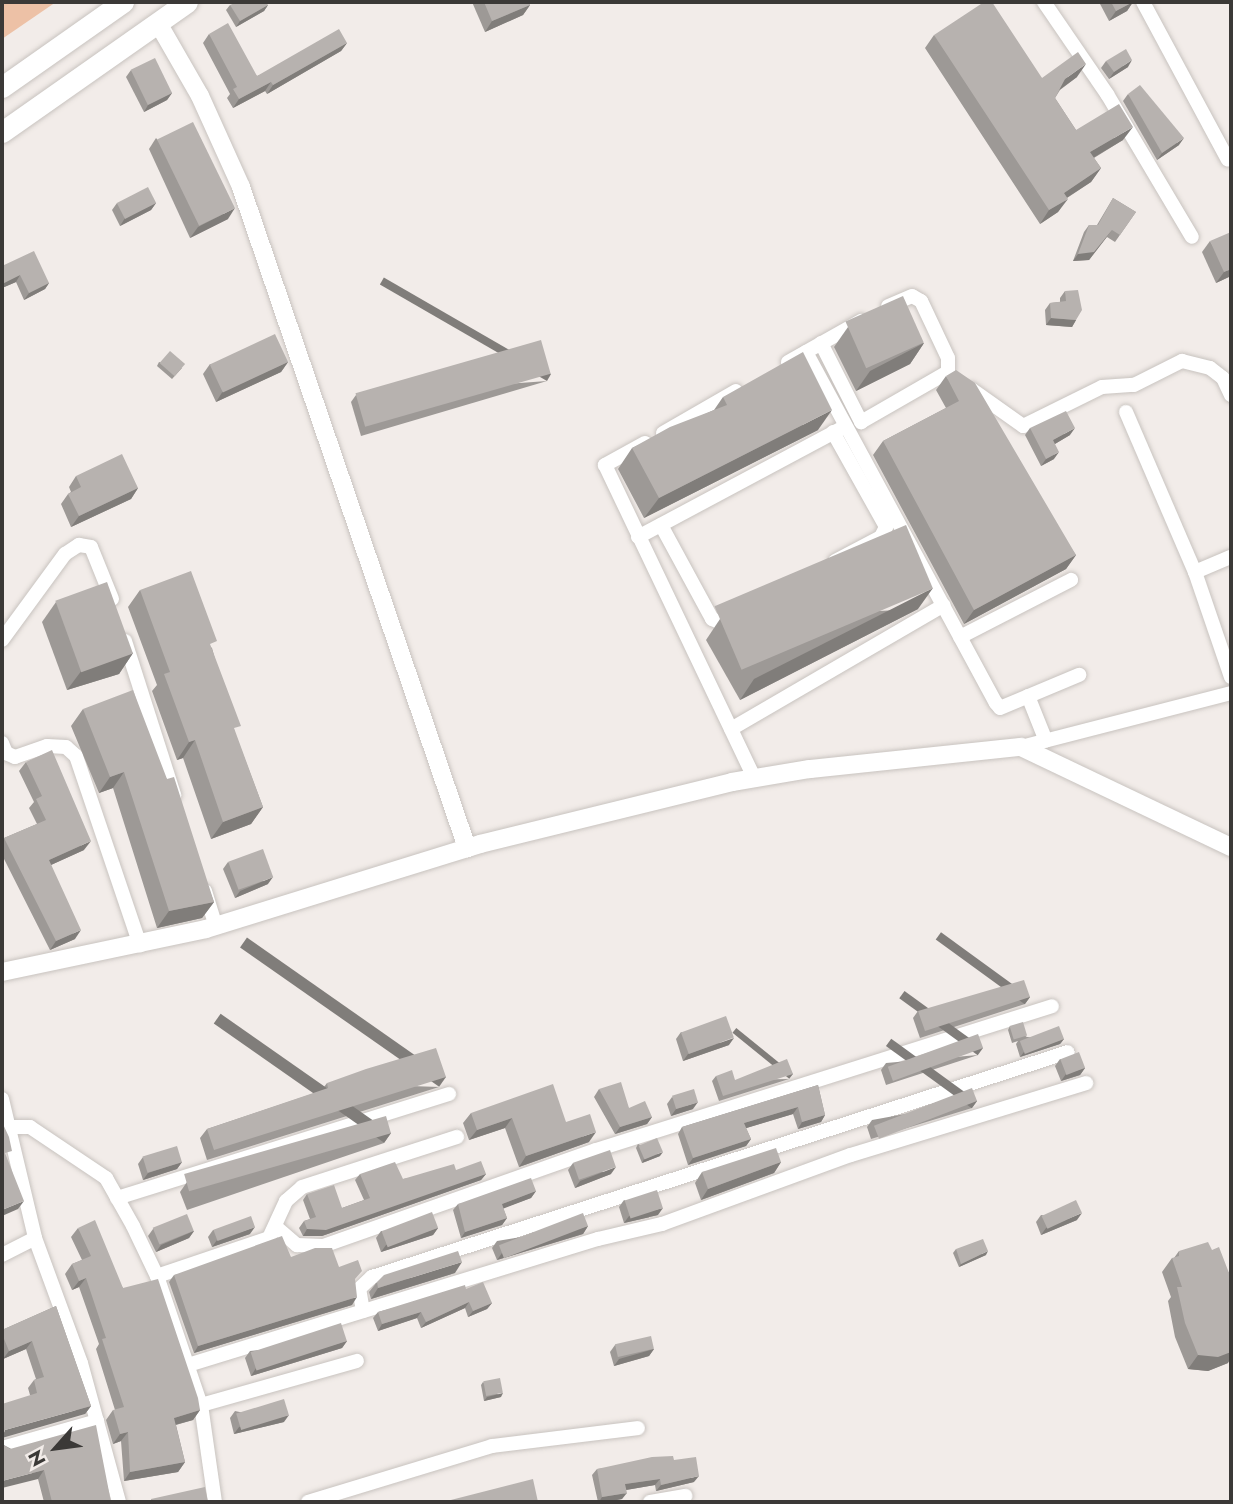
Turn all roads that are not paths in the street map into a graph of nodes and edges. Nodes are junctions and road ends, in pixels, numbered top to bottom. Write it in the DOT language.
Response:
graph roads {
  1 [pos="123,2"];
  2 [pos="187,2"];
  3 [pos="1044,2"];
  4 [pos="1143,2"];
  5 [pos="158,23"];
  6 [pos="2,86"];
  7 [pos="2,132"];
  8 [pos="1228,160"];
  9 [pos="1192,237"];
  10 [pos="821,343"];
  11 [pos="806,352"];
  12 [pos="770,372"];
  13 [pos="948,372"];
  14 [pos="747,386"];
  15 [pos="1231,396"];
  16 [pos="1126,412"];
  17 [pos="838,429"];
  18 [pos="661,525"];
  19 [pos="638,537"];
  20 [pos="1231,556"];
  21 [pos="823,568"];
  22 [pos="1195,572"];
  23 [pos="1071,580"];
  24 [pos="754,604"];
  25 [pos="944,606"];
  26 [pos="960,637"];
  27 [pos="2,640"];
  28 [pos="1079,675"];
  29 [pos="1231,677"];
  30 [pos="1231,693"];
  31 [pos="1028,696"];
  32 [pos="732,729"];
  33 [pos="1046,741"];
  34 [pos="2,743"];
  35 [pos="1021,747"];
  36 [pos="754,778"];
  37 [pos="181,816"];
  38 [pos="1231,846"];
  39 [pos="467,848"];
  40 [pos="198,869"];
  41 [pos="216,926"];
  42 [pos="139,945"];
  43 [pos="2,972"];
  44 [pos="1052,1006"];
  45 [pos="1068,1052"];
  46 [pos="1086,1083"];
  47 [pos="449,1094"];
  48 [pos="2,1099"];
  49 [pos="12,1127"];
  50 [pos="457,1137"];
  51 [pos="17,1160"];
  52 [pos="2,1166"];
  53 [pos="117,1198"];
  54 [pos="276,1227"];
  55 [pos="35,1238"];
  56 [pos="2,1255"];
  57 [pos="157,1276"];
  58 [pos="363,1311"];
  59 [pos="357,1361"];
  60 [pos="188,1365"];
  61 [pos="201,1405"];
  62 [pos="97,1421"];
  63 [pos="638,1428"];
  64 [pos="2,1448"];
  65 [pos="685,1496"];
  66 [pos="119,1502"];
  67 [pos="215,1502"];
  68 [pos="307,1502"];
  69 [pos="650,1502"];
  1 -- 6 [label="main road"];
  2 -- 5 [label="main road"];
  3 -- 9 [label="street"];
  4 -- 8 [label="street"];
  5 -- 7 [label="main road"];
  5 -- 39 [label="street"];
  10 -- 11 [label="street"];
  10 -- 13 [label="street"];
  10 -- 13 [label="street"];
  11 -- 12 [label="street"];
  11 -- 17 [label="street"];
  13 -- 15 [label="street"];
  14 -- 19 [label="street"];
  16 -- 22 [label="street"];
  17 -- 18 [label="street"];
  17 -- 21 [label="street"];
  17 -- 25 [label="street"];
  18 -- 19 [label="street"];
  18 -- 24 [label="street"];
  19 -- 32 [label="street"];
  20 -- 22 [label="street"];
  22 -- 29 [label="street"];
  23 -- 26 [label="street"];
  25 -- 26 [label="street"];
  25 -- 32 [label="street"];
  26 -- 31 [label="street"];
  27 -- 37 [label="street"];
  28 -- 31 [label="street"];
  30 -- 33 [label="street"];
  31 -- 33 [label="street"];
  32 -- 36 [label="street"];
  33 -- 35 [label="street"];
  34 -- 42 [label="street"];
  35 -- 36 [label="street"];
  35 -- 38 [label="street"];
  36 -- 39 [label="street"];
  39 -- 41 [label="street"];
  40 -- 41 [label="street"];
  41 -- 42 [label="street"];
  42 -- 43 [label="street"];
  44 -- 54 [label="street"];
  45 -- 58 [label="street"];
  46 -- 58 [label="street"];
  47 -- 53 [label="street"];
  48 -- 49 [label="street"];
  49 -- 51 [label="street"];
  49 -- 53 [label="street"];
  50 -- 54 [label="street"];
  51 -- 52 [label="street"];
  51 -- 55 [label="street"];
  53 -- 57 [label="street"];
  54 -- 57 [label="street"];
  55 -- 56 [label="street"];
  55 -- 62 [label="street"];
  57 -- 60 [label="street"];
  58 -- 60 [label="street"];
  59 -- 61 [label="street"];
  60 -- 61 [label="street"];
  61 -- 67 [label="street"];
  62 -- 64 [label="street"];
  62 -- 66 [label="street"];
  63 -- 68 [label="street"];
  65 -- 69 [label="street"];
}
